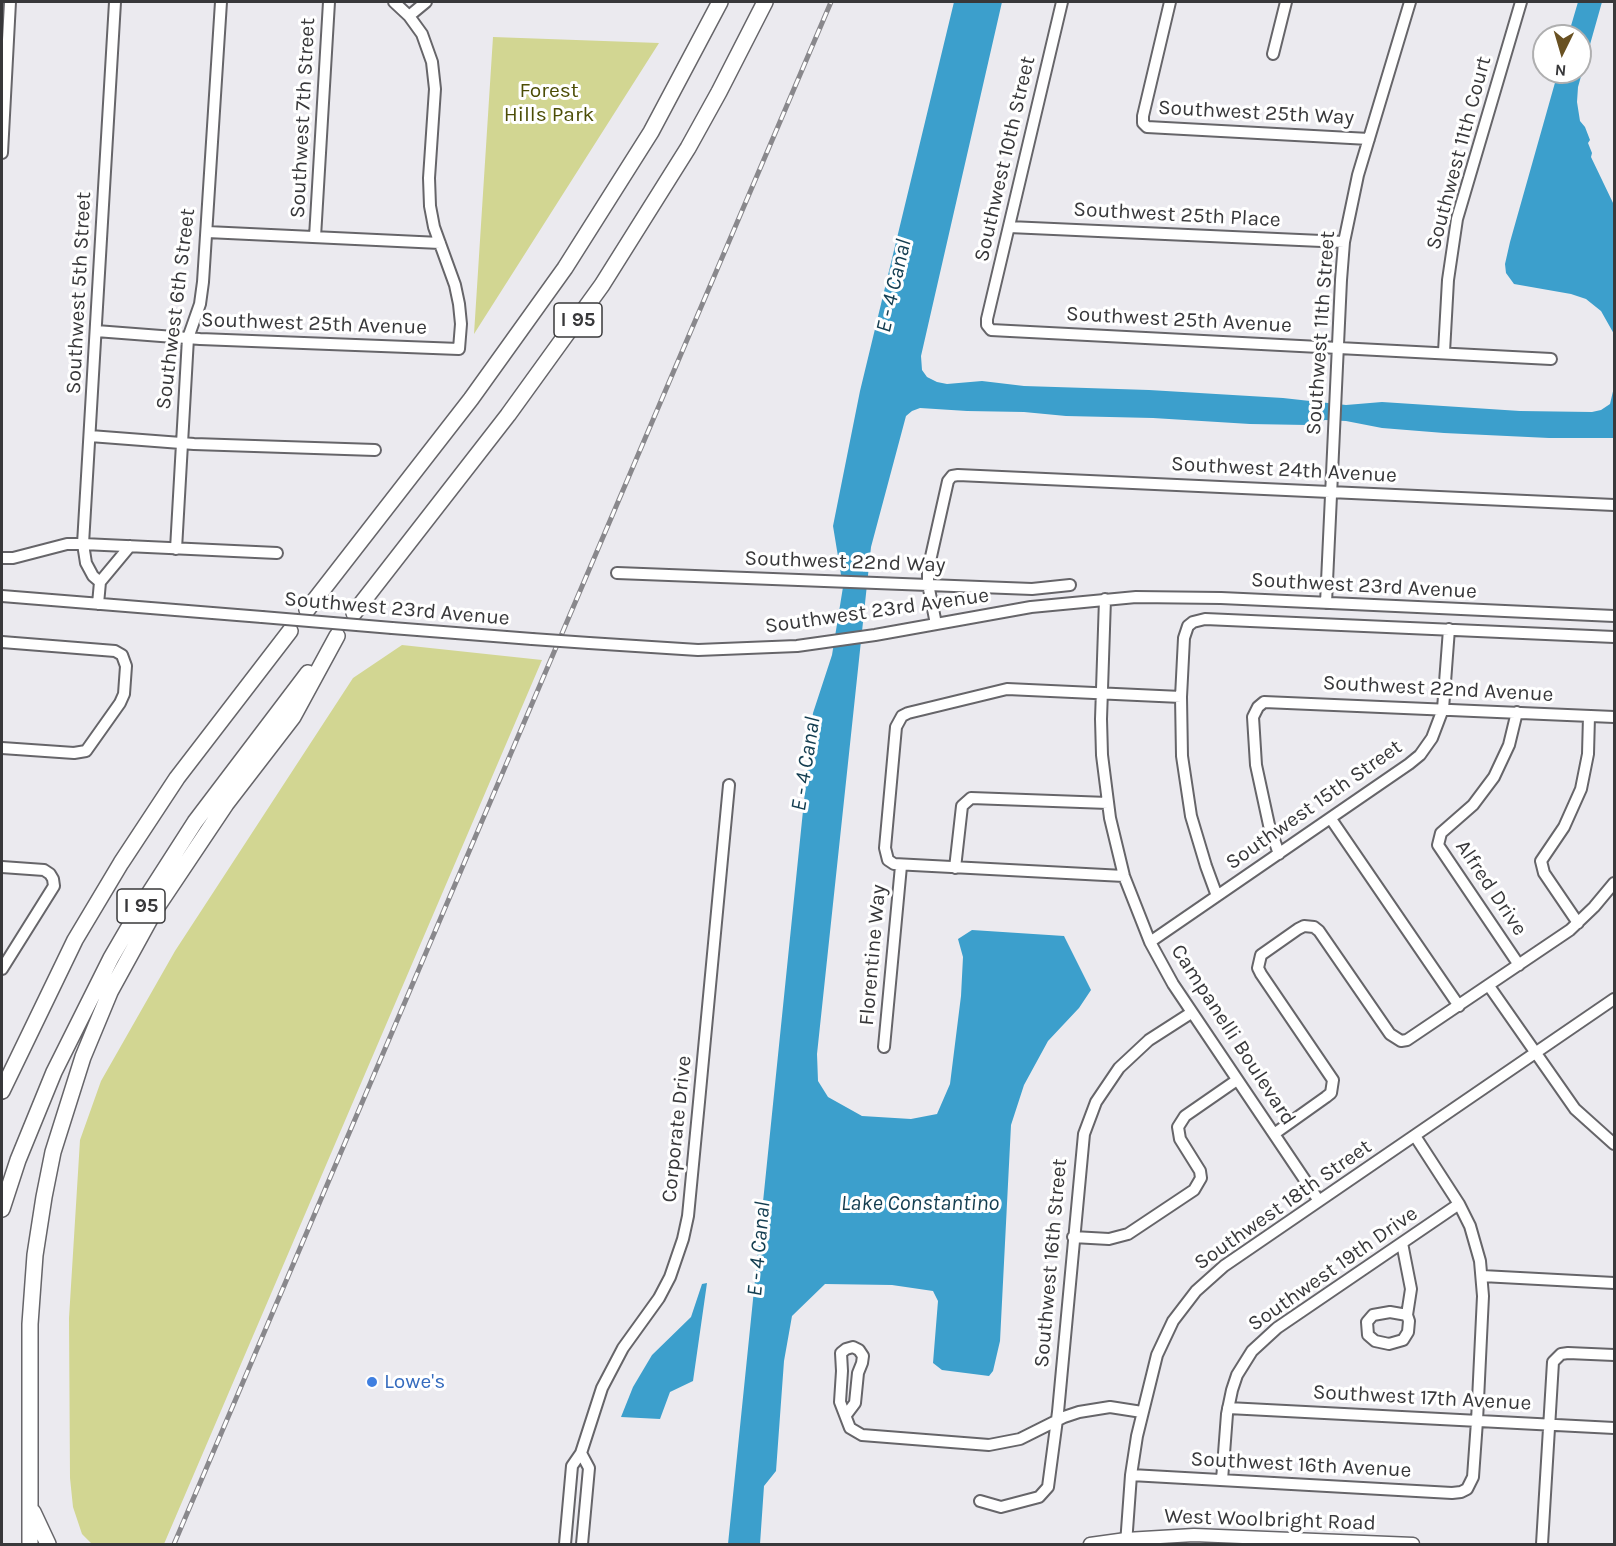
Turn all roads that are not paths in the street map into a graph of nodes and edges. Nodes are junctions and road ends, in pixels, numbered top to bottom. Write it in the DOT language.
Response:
graph roads {
  1 [pos="10,2"];
  2 [pos="115,2"];
  3 [pos="221,2"];
  4 [pos="329,2"];
  5 [pos="394,2"];
  6 [pos="426,2"];
  7 [pos="720,2"];
  8 [pos="765,2"];
  9 [pos="1062,2"];
  10 [pos="1170,2"];
  11 [pos="1286,2"];
  12 [pos="1410,2"];
  13 [pos="1521,2"];
  14 [pos="409,16"];
  15 [pos="1273,54"];
  16 [pos="1369,139"];
  17 [pos="2,153"];
  18 [pos="1009,227"];
  19 [pos="207,232"];
  20 [pos="315,237"];
  21 [pos="1344,242"];
  22 [pos="440,243"];
  23 [pos="987,325"];
  24 [pos="96,331"];
  25 [pos="188,338"];
  26 [pos="1337,347"];
  27 [pos="1444,352"];
  28 [pos="1551,359"];
  29 [pos="90,436"];
  30 [pos="182,443"];
  31 [pos="375,450"];
  32 [pos="1331,492"];
  33 [pos="1614,505"];
  34 [pos="83,544"];
  35 [pos="130,546"];
  36 [pos="176,549"];
  37 [pos="277,553"];
  38 [pos="2,558"];
  39 [pos="617,573"];
  40 [pos="100,582"];
  41 [pos="928,584"];
  42 [pos="1070,585"];
  43 [pos="2,596"];
  44 [pos="1105,599"];
  45 [pos="1326,603"];
  46 [pos="98,604"];
  47 [pos="307,610"];
  48 [pos="354,613"];
  49 [pos="1614,616"];
  50 [pos="936,624"];
  51 [pos="1449,629"];
  52 [pos="290,631"];
  53 [pos="1614,637"];
  54 [pos="2,642"];
  55 [pos="1102,694"];
  56 [pos="1181,697"];
  57 [pos="1443,709"];
  58 [pos="1517,712"];
  59 [pos="1589,716"];
  60 [pos="1614,717"];
  61 [pos="2,748"];
  62 [pos="729,785"];
  63 [pos="1108,803"];
  64 [pos="1331,819"];
  65 [pos="1279,854"];
  66 [pos="901,866"];
  67 [pos="2,867"];
  68 [pos="956,868"];
  69 [pos="1124,876"];
  70 [pos="1614,883"];
  71 [pos="1217,896"];
  72 [pos="1578,923"];
  73 [pos="1150,942"];
  74 [pos="1519,965"];
  75 [pos="2,969"];
  76 [pos="1489,986"];
  77 [pos="1614,999"];
  78 [pos="1459,1006"];
  79 [pos="1191,1013"];
  80 [pos="884,1047"];
  81 [pos="1536,1053"];
  82 [pos="17,1055"];
  83 [pos="2,1066"];
  84 [pos="1237,1080"];
  85 [pos="2,1091"];
  86 [pos="1274,1134"];
  87 [pos="1415,1136"];
  88 [pos="1614,1144"];
  89 [pos="1319,1201"];
  90 [pos="1459,1204"];
  91 [pos="2,1209"];
  92 [pos="1074,1238"];
  93 [pos="1402,1243"];
  94 [pos="1482,1276"];
  95 [pos="1614,1283"];
  96 [pos="1407,1316"];
  97 [pos="1614,1355"];
  98 [pos="1228,1408"];
  99 [pos="1142,1412"];
  100 [pos="846,1415"];
  101 [pos="1056,1421"];
  102 [pos="1477,1421"];
  103 [pos="1548,1425"];
  104 [pos="1614,1428"];
  105 [pos="581,1453"];
  106 [pos="1131,1475"];
  107 [pos="1222,1480"];
  108 [pos="980,1501"];
  109 [pos="30,1506"];
  110 [pos="1126,1542"];
  111 [pos="30,1545"];
  112 [pos="48,1545"];
  113 [pos="565,1545"];
  114 [pos="582,1545"];
  115 [pos="1090,1545"];
  116 [pos="1413,1545"];
  117 [pos="1542,1545"];
  1 -- 17 [label="street"];
  2 -- 24 [label="street, Southwest 5th Street"];
  3 -- 19 [label="street, Southwest 6th Street"];
  4 -- 20 [label="street, Southwest 7th Street"];
  5 -- 14 [label="street"];
  6 -- 14 [label="street"];
  7 -- 47 [label="highway, I 95"];
  8 -- 48 [label="highway, I 95"];
  9 -- 18 [label="street, Southwest 10th Street"];
  10 -- 16 [label="street, Southwest 25th Way"];
  11 -- 15 [label="street"];
  12 -- 16 [label="street, Southwest 11th Street"];
  13 -- 27 [label="street, Southwest 11th Court"];
  14 -- 22 [label="street"];
  16 -- 21 [label="street, Southwest 11th Street"];
  18 -- 21 [label="street, Southwest 25th Place"];
  18 -- 23 [label="street, Southwest 10th Street"];
  19 -- 20 [label="street"];
  19 -- 25 [label="street, Southwest 6th Street"];
  20 -- 22 [label="street"];
  21 -- 26 [label="street, Southwest 11th Street"];
  22 -- 25 [label="street, Southwest 25th Avenue"];
  23 -- 26 [label="street, Southwest 25th Avenue"];
  24 -- 25 [label="street, Southwest 25th Avenue"];
  24 -- 29 [label="street, Southwest 5th Street"];
  25 -- 30 [label="street, Southwest 6th Street"];
  26 -- 27 [label="street, Southwest 25th Avenue"];
  26 -- 32 [label="street, Southwest 11th Street"];
  27 -- 28 [label="street, Southwest 25th Avenue"];
  29 -- 30 [label="street"];
  29 -- 34 [label="street, Southwest 5th Street"];
  30 -- 31 [label="street"];
  30 -- 36 [label="street, Southwest 6th Street"];
  32 -- 33 [label="street, Southwest 24th Avenue"];
  32 -- 41 [label="street, Southwest 24th Avenue"];
  32 -- 45 [label="street, Southwest 11th Street"];
  34 -- 35 [label="street"];
  34 -- 38 [label="street"];
  34 -- 40 [label="street, Southwest 5th Street"];
  35 -- 36 [label="street"];
  35 -- 40 [label="street"];
  36 -- 37 [label="street"];
  39 -- 41 [label="street, Southwest 22nd Way"];
  40 -- 46 [label="street"];
  41 -- 42 [label="street, Southwest 22nd Way"];
  41 -- 50 [label="street"];
  43 -- 46 [label="street, Southwest 23rd Avenue"];
  44 -- 45 [label="street, Southwest 23rd Avenue"];
  44 -- 50 [label="street, Southwest 23rd Avenue"];
  44 -- 55 [label="street, Campanelli Boulevard"];
  45 -- 49 [label="street, Southwest 23rd Avenue"];
  46 -- 50 [label="street, Southwest 23rd Avenue, bridge"];
  51 -- 53 [label="street"];
  51 -- 56 [label="street"];
  51 -- 57 [label="street, Southwest 15th Street"];
  52 -- 82 [label="highway, I 95"];
  54 -- 61 [label="street"];
  55 -- 56 [label="street"];
  55 -- 63 [label="street, Campanelli Boulevard"];
  55 -- 66 [label="street"];
  56 -- 71 [label="street"];
  57 -- 58 [label="street, Southwest 22nd Avenue"];
  57 -- 64 [label="street, Southwest 15th Street"];
  57 -- 65 [label="street, Southwest 22nd Avenue"];
  58 -- 59 [label="street, Southwest 22nd Avenue"];
  58 -- 74 [label="street, Alfred Drive"];
  59 -- 60 [label="street, Southwest 22nd Avenue"];
  59 -- 72 [label="street"];
  62 -- 105 [label="street, Corporate Drive"];
  63 -- 68 [label="street"];
  63 -- 69 [label="street, Campanelli Boulevard"];
  64 -- 65 [label="street, Southwest 15th Street"];
  64 -- 78 [label="street"];
  65 -- 71 [label="street, Southwest 15th Street"];
  66 -- 68 [label="street"];
  66 -- 80 [label="street, Florentine Way"];
  67 -- 75 [label="street"];
  68 -- 69 [label="street"];
  69 -- 73 [label="street, Campanelli Boulevard"];
  70 -- 72 [label="street"];
  71 -- 73 [label="street, Southwest 15th Street"];
  72 -- 74 [label="street"];
  73 -- 79 [label="street, Campanelli Boulevard"];
  74 -- 76 [label="street"];
  76 -- 78 [label="street"];
  76 -- 81 [label="street"];
  77 -- 81 [label="street, Southwest 18th Street"];
  78 -- 86 [label="street"];
  79 -- 84 [label="street, Campanelli Boulevard"];
  79 -- 92 [label="street, Southwest 16th Street"];
  81 -- 87 [label="street, Southwest 18th Street"];
  81 -- 88 [label="street"];
  82 -- 83 [label="highway"];
  82 -- 85 [label="highway, I 95"];
  84 -- 86 [label="street, Campanelli Boulevard"];
  84 -- 92 [label="street"];
  86 -- 89 [label="street, Campanelli Boulevard"];
  87 -- 89 [label="street, Southwest 18th Street"];
  87 -- 90 [label="street"];
  89 -- 99 [label="street, Southwest 18th Street"];
  90 -- 93 [label="street, Southwest 19th Drive"];
  90 -- 94 [label="street"];
  91 -- 109 [label="highway, I 95"];
  92 -- 101 [label="street, Southwest 16th Street"];
  93 -- 96 [label="street"];
  93 -- 98 [label="street, Southwest 19th Drive"];
  94 -- 95 [label="street"];
  94 -- 102 [label="street"];
  97 -- 103 [label="street"];
  98 -- 102 [label="street, Southwest 17th Avenue"];
  98 -- 107 [label="street, Southwest 19th Drive"];
  99 -- 101 [label="street"];
  99 -- 106 [label="street, Southwest 18th Street"];
  100 -- 100 [label="street"];
  100 -- 101 [label="street"];
  101 -- 108 [label="street, Southwest 16th Street"];
  102 -- 103 [label="street, Southwest 17th Avenue"];
  102 -- 107 [label="street, Southwest 16th Avenue"];
  103 -- 104 [label="street, Southwest 17th Avenue"];
  103 -- 117 [label="street"];
  105 -- 113 [label="street, Corporate Drive"];
  105 -- 114 [label="street"];
  106 -- 107 [label="street, Southwest 16th Avenue"];
  106 -- 110 [label="street, Southwest 18th Street"];
  109 -- 111 [label="highway"];
  109 -- 112 [label="highway"];
  110 -- 115 [label="main road, West Woolbright Road"];
  110 -- 116 [label="main road, West Woolbright Road"];
}
